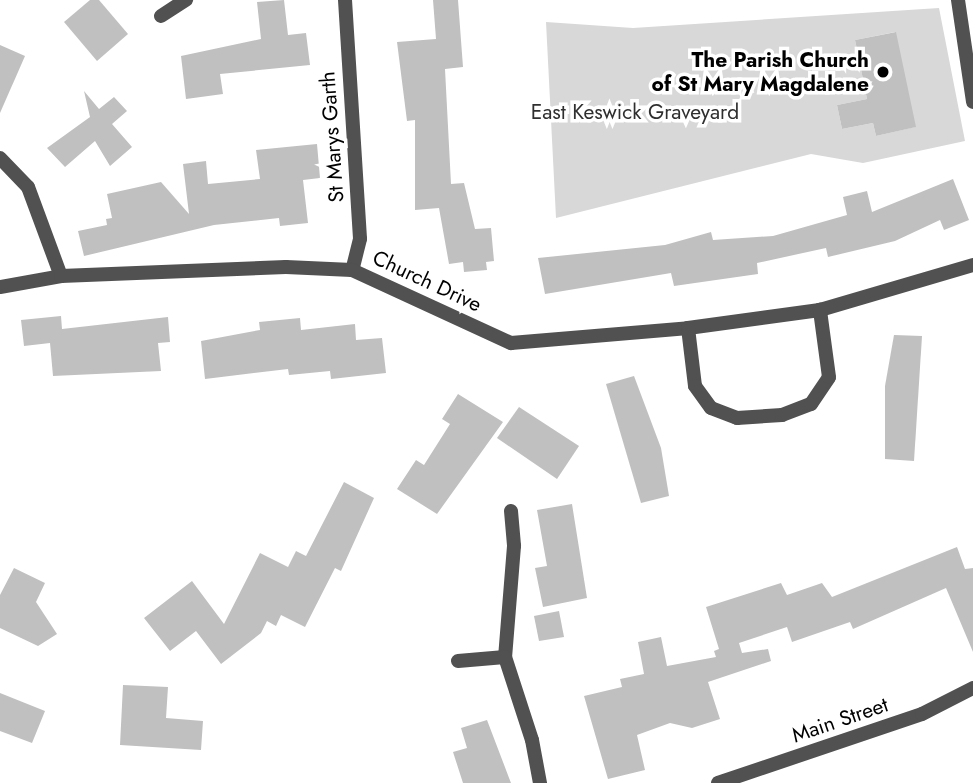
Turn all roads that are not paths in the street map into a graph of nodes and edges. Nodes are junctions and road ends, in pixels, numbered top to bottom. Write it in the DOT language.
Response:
graph roads {
  1 [pos="186,0"];
  2 [pos="345,0"];
  3 [pos="958,0"];
  4 [pos="160,16"];
  5 [pos="973,102"];
  6 [pos="0,158"];
  7 [pos="973,265"];
  8 [pos="352,270"];
  9 [pos="61,276"];
  10 [pos="0,287"];
  11 [pos="820,310"];
  12 [pos="688,328"];
  13 [pos="511,511"];
  14 [pos="505,656"];
  15 [pos="458,661"];
  16 [pos="973,688"];
  17 [pos="540,783"];
  18 [pos="718,783"];
  1 -- 4 [label="street"];
  2 -- 8 [label="street, St Marys Garth"];
  3 -- 5 [label="street"];
  6 -- 9 [label="street"];
  7 -- 11 [label="street, Church Drive"];
  8 -- 9 [label="street, Church Drive"];
  8 -- 12 [label="street, Church Drive"];
  9 -- 10 [label="street, Church Drive"];
  11 -- 12 [label="street, Church Drive"];
  11 -- 12 [label="street"];
  13 -- 14 [label="street"];
  14 -- 15 [label="street"];
  14 -- 17 [label="street"];
  16 -- 18 [label="street, Main Street"];
}
